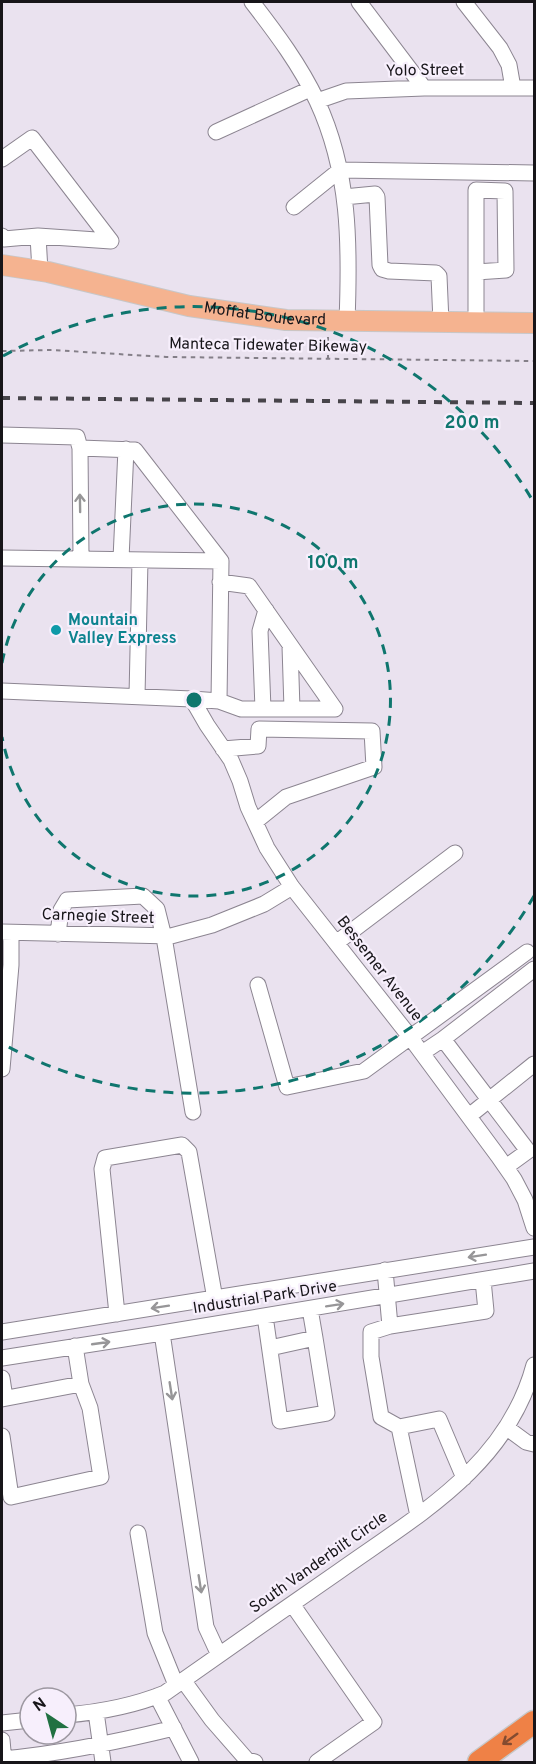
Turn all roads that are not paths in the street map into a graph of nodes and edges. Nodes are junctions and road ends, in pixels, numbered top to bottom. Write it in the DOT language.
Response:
graph roads {
  1 [pos="252,2"];
  2 [pos="359,2"];
  3 [pos="464,2"];
  4 [pos="424,88"];
  5 [pos="513,88"];
  6 [pos="534,88"];
  7 [pos="314,95"];
  8 [pos="216,132"];
  9 [pos="2,159"];
  10 [pos="340,170"];
  11 [pos="534,173"];
  12 [pos="344,197"];
  13 [pos="294,207"];
  14 [pos="2,236"];
  15 [pos="38,236"];
  16 [pos="2,265"];
  17 [pos="40,271"];
  18 [pos="476,272"];
  19 [pos="347,321"];
  20 [pos="441,322"];
  21 [pos="476,323"];
  22 [pos="534,324"];
  23 [pos="2,435"];
  24 [pos="80,448"];
  25 [pos="126,449"];
  26 [pos="2,558"];
  27 [pos="81,558"];
  28 [pos="122,559"];
  29 [pos="140,560"];
  30 [pos="220,561"];
  31 [pos="220,582"];
  32 [pos="266,610"];
  33 [pos="291,645"];
  34 [pos="2,691"];
  35 [pos="137,696"];
  36 [pos="192,699"];
  37 [pos="219,701"];
  38 [pos="263,709"];
  39 [pos="292,709"];
  40 [pos="223,749"];
  41 [pos="255,822"];
  42 [pos="455,853"];
  43 [pos="292,887"];
  44 [pos="6,933"];
  45 [pos="58,934"];
  46 [pos="164,937"];
  47 [pos="336,943"];
  48 [pos="527,952"];
  49 [pos="534,969"];
  50 [pos="258,985"];
  51 [pos="410,1037"];
  52 [pos="443,1038"];
  53 [pos="422,1053"];
  54 [pos="534,1064"];
  55 [pos="2,1069"];
  56 [pos="489,1100"];
  57 [pos="193,1112"];
  58 [pos="469,1116"];
  59 [pos="506,1167"];
  60 [pos="534,1228"];
  61 [pos="534,1247"];
  62 [pos="385,1270"];
  63 [pos="534,1271"];
  64 [pos="483,1280"];
  65 [pos="386,1296"];
  66 [pos="215,1299"];
  67 [pos="310,1309"];
  68 [pos="117,1314"];
  69 [pos="265,1316"];
  70 [pos="390,1326"];
  71 [pos="2,1332"];
  72 [pos="162,1334"];
  73 [pos="315,1338"];
  74 [pos="75,1346"];
  75 [pos="270,1348"];
  76 [pos="2,1358"];
  77 [pos="534,1365"];
  78 [pos="2,1378"];
  79 [pos="81,1384"];
  80 [pos="3,1399"];
  81 [pos="399,1427"];
  82 [pos="507,1428"];
  83 [pos="2,1436"];
  84 [pos="534,1444"];
  85 [pos="464,1478"];
  86 [pos="418,1516"];
  87 [pos="138,1533"];
  88 [pos="292,1604"];
  89 [pos="219,1655"];
  90 [pos="179,1683"];
  91 [pos="157,1696"];
  92 [pos="96,1712"];
  93 [pos="78,1714"];
  94 [pos="18,1721"];
  95 [pos="534,1722"];
  96 [pos="2,1723"];
  97 [pos="174,1728"];
  98 [pos="2,1740"];
  99 [pos="100,1746"];
  100 [pos="3,1760"];
  101 [pos="479,1761"];
  102 [pos="103,1762"];
  103 [pos="191,1762"];
  104 [pos="255,1762"];
  105 [pos="317,1762"];
  1 -- 7 [label="street"];
  2 -- 4 [label="street"];
  3 -- 5 [label="street"];
  4 -- 5 [label="street, Yolo Street"];
  4 -- 7 [label="street, Yolo Street"];
  5 -- 6 [label="street, Yolo Street"];
  7 -- 8 [label="street, Yolo Street"];
  7 -- 10 [label="street"];
  9 -- 15 [label="street"];
  10 -- 11 [label="street"];
  10 -- 12 [label="street"];
  10 -- 13 [label="street"];
  12 -- 19 [label="street"];
  12 -- 20 [label="street"];
  14 -- 15 [label="street"];
  15 -- 17 [label="street"];
  16 -- 17 [label="main road, Moffat Boulevard"];
  17 -- 19 [label="main road, Moffat Boulevard"];
  18 -- 18 [label="street"];
  18 -- 21 [label="street"];
  19 -- 20 [label="main road, Moffat Boulevard"];
  20 -- 21 [label="main road, Moffat Boulevard"];
  21 -- 22 [label="main road, Moffat Boulevard"];
  23 -- 24 [label="street"];
  24 -- 25 [label="street"];
  27 -- 24 [label="street, one-way"];
  25 -- 28 [label="street"];
  25 -- 30 [label="street"];
  26 -- 27 [label="street"];
  27 -- 28 [label="street"];
  28 -- 29 [label="street"];
  29 -- 30 [label="street"];
  29 -- 35 [label="street"];
  30 -- 31 [label="street"];
  31 -- 32 [label="street"];
  31 -- 37 [label="street"];
  32 -- 33 [label="street"];
  32 -- 38 [label="street"];
  33 -- 39 [label="street"];
  33 -- 39 [label="street"];
  34 -- 35 [label="street"];
  35 -- 36 [label="street"];
  36 -- 37 [label="street"];
  36 -- 40 [label="street, Bessemer Avenue"];
  37 -- 38 [label="street"];
  38 -- 39 [label="street"];
  40 -- 41 [label="street, Bessemer Avenue"];
  40 -- 41 [label="street"];
  41 -- 43 [label="street, Bessemer Avenue"];
  42 -- 47 [label="street"];
  43 -- 46 [label="street, Carnegie Street"];
  43 -- 47 [label="street, Bessemer Avenue"];
  44 -- 45 [label="street, Carnegie Street"];
  44 -- 55 [label="street"];
  45 -- 46 [label="street, Carnegie Street"];
  45 -- 46 [label="street"];
  46 -- 57 [label="street"];
  47 -- 51 [label="street, Bessemer Avenue"];
  48 -- 51 [label="street"];
  49 -- 52 [label="street"];
  50 -- 51 [label="street"];
  51 -- 53 [label="street, Bessemer Avenue"];
  52 -- 53 [label="street"];
  52 -- 56 [label="street"];
  53 -- 58 [label="street, Bessemer Avenue"];
  54 -- 56 [label="street"];
  56 -- 58 [label="street"];
  56 -- 59 [label="street"];
  58 -- 59 [label="street, Bessemer Avenue"];
  59 -- 60 [label="street, Bessemer Avenue"];
  61 -- 62 [label="street, Industrial Park Drive, one-way"];
  62 -- 65 [label="street"];
  62 -- 66 [label="street, Industrial Park Drive"];
  63 -- 64 [label="street, Industrial Park Drive"];
  64 -- 65 [label="street, Industrial Park Drive"];
  64 -- 70 [label="street"];
  67 -- 65 [label="street, Industrial Park Drive, one-way"];
  65 -- 70 [label="street"];
  66 -- 68 [label="street, Industrial Park Drive, one-way"];
  66 -- 68 [label="street"];
  67 -- 69 [label="street, Industrial Park Drive"];
  67 -- 73 [label="street"];
  68 -- 71 [label="street, Industrial Park Drive"];
  69 -- 72 [label="street, Industrial Park Drive"];
  69 -- 75 [label="street"];
  70 -- 81 [label="street"];
  74 -- 72 [label="street, Industrial Park Drive, one-way"];
  72 -- 89 [label="street, one-way"];
  73 -- 75 [label="street"];
  73 -- 75 [label="street"];
  74 -- 76 [label="street, Industrial Park Drive"];
  74 -- 79 [label="street"];
  77 -- 82 [label="street, South Vanderbilt Circle"];
  78 -- 80 [label="street"];
  79 -- 80 [label="street"];
  79 -- 83 [label="street"];
  81 -- 85 [label="street"];
  81 -- 86 [label="street"];
  82 -- 84 [label="street"];
  82 -- 85 [label="street, South Vanderbilt Circle"];
  85 -- 86 [label="street, South Vanderbilt Circle"];
  86 -- 88 [label="street, South Vanderbilt Circle"];
  87 -- 90 [label="street"];
  88 -- 89 [label="street, South Vanderbilt Circle"];
  88 -- 105 [label="street"];
  89 -- 90 [label="street, South Vanderbilt Circle"];
  90 -- 91 [label="street, South Vanderbilt Circle"];
  90 -- 104 [label="street"];
  91 -- 92 [label="street, South Vanderbilt Circle"];
  91 -- 97 [label="street"];
  92 -- 93 [label="street, South Vanderbilt Circle"];
  92 -- 99 [label="street"];
  94 -- 96 [label="street"];
  95 -- 101 [label="highway, one-way"];
  97 -- 99 [label="street"];
  97 -- 103 [label="street"];
  98 -- 100 [label="street"];
  99 -- 100 [label="street"];
  99 -- 102 [label="street"];
}
